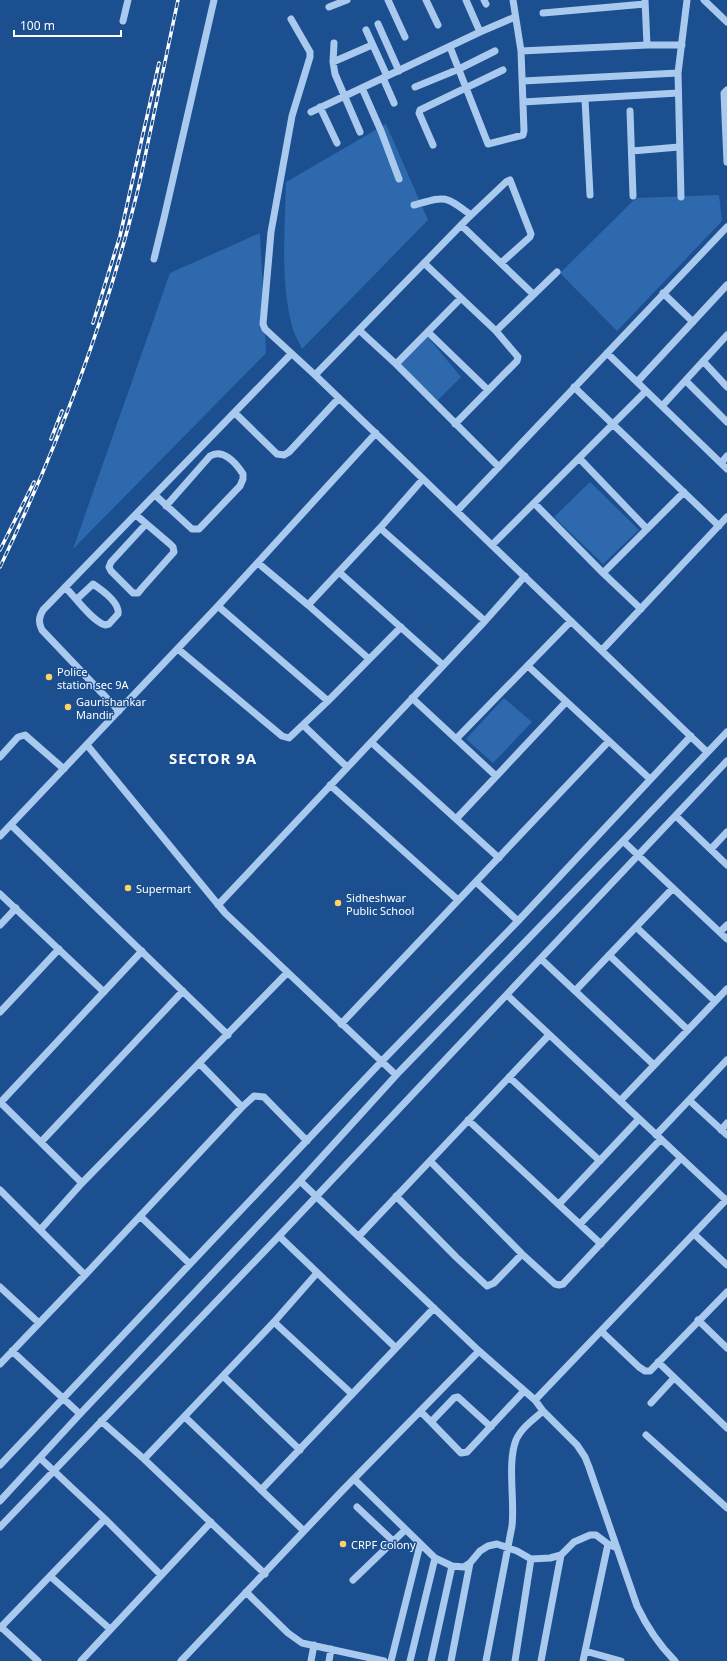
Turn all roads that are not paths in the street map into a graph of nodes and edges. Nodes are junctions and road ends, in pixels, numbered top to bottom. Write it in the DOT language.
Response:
graph roads {
  1 [pos="128,0"];
  2 [pos="214,0"];
  3 [pos="346,0"];
  4 [pos="388,0"];
  5 [pos="426,0"];
  6 [pos="466,0"];
  7 [pos="513,0"];
  8 [pos="686,0"];
  9 [pos="704,0"];
  10 [pos="645,2"];
  11 [pos="329,7"];
  12 [pos="543,12"];
  13 [pos="515,17"];
  14 [pos="291,19"];
  15 [pos="124,21"];
  16 [pos="727,22"];
  17 [pos="378,24"];
  18 [pos="438,25"];
  19 [pos="366,30"];
  20 [pos="480,32"];
  21 [pos="405,37"];
  22 [pos="334,43"];
  23 [pos="372,45"];
  24 [pos="648,45"];
  25 [pos="682,45"];
  26 [pos="450,47"];
  27 [pos="495,51"];
  28 [pos="521,51"];
  29 [pos="333,62"];
  30 [pos="459,69"];
  31 [pos="503,70"];
  32 [pos="399,71"];
  33 [pos="678,73"];
  34 [pos="385,77"];
  35 [pos="523,81"];
  36 [pos="415,87"];
  37 [pos="467,87"];
  38 [pos="362,88"];
  39 [pos="727,90"];
  40 [pos="678,93"];
  41 [pos="344,96"];
  42 [pos="585,99"];
  43 [pos="523,102"];
  44 [pos="394,103"];
  45 [pos="320,107"];
  46 [pos="311,112"];
  47 [pos="630,112"];
  48 [pos="360,132"];
  49 [pos="337,143"];
  50 [pos="433,145"];
  51 [pos="679,147"];
  52 [pos="632,151"];
  53 [pos="727,162"];
  54 [pos="399,179"];
  55 [pos="590,195"];
  56 [pos="633,196"];
  57 [pos="682,197"];
  58 [pos="414,205"];
  59 [pos="471,215"];
  60 [pos="462,225"];
  61 [pos="727,226"];
  62 [pos="154,259"];
  63 [pos="424,263"];
  64 [pos="501,263"];
  65 [pos="557,272"];
  66 [pos="727,285"];
  67 [pos="663,293"];
  68 [pos="533,294"];
  69 [pos="461,298"];
  70 [pos="693,322"];
  71 [pos="358,330"];
  72 [pos="428,332"];
  73 [pos="496,332"];
  74 [pos="727,336"];
  75 [pos="721,342"];
  76 [pos="727,347"];
  77 [pos="606,353"];
  78 [pos="291,354"];
  79 [pos="703,361"];
  80 [pos="396,364"];
  81 [pos="315,375"];
  82 [pos="686,381"];
  83 [pos="637,382"];
  84 [pos="574,387"];
  85 [pos="727,387"];
  86 [pos="488,390"];
  87 [pos="646,391"];
  88 [pos="339,398"];
  89 [pos="662,406"];
  90 [pos="235,413"];
  91 [pos="727,422"];
  92 [pos="455,424"];
  93 [pos="613,424"];
  94 [pos="376,433"];
  95 [pos="727,456"];
  96 [pos="579,458"];
  97 [pos="721,463"];
  98 [pos="499,466"];
  99 [pos="727,469"];
  100 [pos="423,478"];
  101 [pos="684,492"];
  102 [pos="155,495"];
  103 [pos="534,503"];
  104 [pos="166,506"];
  105 [pos="457,511"];
  106 [pos="136,515"];
  107 [pos="727,518"];
  108 [pos="146,524"];
  109 [pos="719,526"];
  110 [pos="380,528"];
  111 [pos="647,529"];
  112 [pos="492,545"];
  113 [pos="258,563"];
  114 [pos="339,572"];
  115 [pos="603,574"];
  116 [pos="525,576"];
  117 [pos="65,587"];
  118 [pos="77,599"];
  119 [pos="308,605"];
  120 [pos="218,606"];
  121 [pos="641,609"];
  122 [pos="485,620"];
  123 [pos="571,621"];
  124 [pos="401,627"];
  125 [pos="178,649"];
  126 [pos="602,650"];
  127 [pos="368,658"];
  128 [pos="443,665"];
  129 [pos="528,666"];
  130 [pos="412,698"];
  131 [pos="328,701"];
  132 [pos="566,702"];
  133 [pos="119,711"];
  134 [pos="303,725"];
  135 [pos="727,732"];
  136 [pos="691,736"];
  137 [pos="456,738"];
  138 [pos="609,741"];
  139 [pos="371,742"];
  140 [pos="87,745"];
  141 [pos="708,752"];
  142 [pos="0,757"];
  143 [pos="727,761"];
  144 [pos="347,767"];
  145 [pos="64,769"];
  146 [pos="496,776"];
  147 [pos="650,779"];
  148 [pos="330,785"];
  149 [pos="676,816"];
  150 [pos="456,819"];
  151 [pos="11,825"];
  152 [pos="727,832"];
  153 [pos="0,836"];
  154 [pos="623,841"];
  155 [pos="711,849"];
  156 [pos="639,855"];
  157 [pos="498,858"];
  158 [pos="727,865"];
  159 [pos="476,882"];
  160 [pos="674,888"];
  161 [pos="0,894"];
  162 [pos="458,900"];
  163 [pos="218,905"];
  164 [pos="16,908"];
  165 [pos="518,921"];
  166 [pos="0,925"];
  167 [pos="727,925"];
  168 [pos="636,927"];
  169 [pos="720,932"];
  170 [pos="727,939"];
  171 [pos="59,949"];
  172 [pos="142,951"];
  173 [pos="609,955"];
  174 [pos="541,959"];
  175 [pos="287,973"];
  176 [pos="727,989"];
  177 [pos="183,991"];
  178 [pos="575,991"];
  179 [pos="104,992"];
  180 [pos="507,996"];
  181 [pos="715,1001"];
  182 [pos="0,1012"];
  183 [pos="341,1024"];
  184 [pos="688,1030"];
  185 [pos="228,1035"];
  186 [pos="548,1035"];
  187 [pos="727,1060"];
  188 [pos="382,1061"];
  189 [pos="200,1064"];
  190 [pos="654,1065"];
  191 [pos="396,1075"];
  192 [pos="509,1077"];
  193 [pos="689,1100"];
  194 [pos="620,1101"];
  195 [pos="0,1102"];
  196 [pos="242,1107"];
  197 [pos="639,1119"];
  198 [pos="468,1120"];
  199 [pos="727,1123"];
  200 [pos="721,1130"];
  201 [pos="727,1135"];
  202 [pos="658,1137"];
  203 [pos="307,1141"];
  204 [pos="41,1142"];
  205 [pos="681,1158"];
  206 [pos="600,1160"];
  207 [pos="430,1161"];
  208 [pos="300,1181"];
  209 [pos="82,1183"];
  210 [pos="0,1190"];
  211 [pos="317,1196"];
  212 [pos="396,1196"];
  213 [pos="726,1199"];
  214 [pos="559,1204"];
  215 [pos="140,1216"];
  216 [pos="580,1224"];
  217 [pos="40,1230"];
  218 [pos="694,1234"];
  219 [pos="279,1236"];
  220 [pos="359,1236"];
  221 [pos="601,1244"];
  222 [pos="522,1254"];
  223 [pos="190,1264"];
  224 [pos="727,1265"];
  225 [pos="317,1273"];
  226 [pos="86,1275"];
  227 [pos="0,1287"];
  228 [pos="727,1292"];
  229 [pos="434,1308"];
  230 [pos="698,1320"];
  231 [pos="274,1322"];
  232 [pos="39,1323"];
  233 [pos="601,1331"];
  234 [pos="396,1348"];
  235 [pos="727,1348"];
  236 [pos="12,1351"];
  237 [pos="479,1351"];
  238 [pos="658,1362"];
  239 [pos="0,1364"];
  240 [pos="223,1376"];
  241 [pos="674,1378"];
  242 [pos="524,1391"];
  243 [pos="352,1394"];
  244 [pos="63,1398"];
  245 [pos="535,1400"];
  246 [pos="651,1403"];
  247 [pos="420,1411"];
  248 [pos="543,1411"];
  249 [pos="80,1414"];
  250 [pos="185,1417"];
  251 [pos="101,1421"];
  252 [pos="431,1422"];
  253 [pos="491,1427"];
  254 [pos="727,1428"];
  255 [pos="646,1435"];
  256 [pos="300,1450"];
  257 [pos="40,1458"];
  258 [pos="144,1459"];
  259 [pos="0,1465"];
  260 [pos="54,1472"];
  261 [pos="354,1479"];
  262 [pos="261,1490"];
  263 [pos="0,1501"];
  264 [pos="357,1507"];
  265 [pos="727,1508"];
  266 [pos="105,1519"];
  267 [pos="211,1522"];
  268 [pos="0,1527"];
  269 [pos="405,1530"];
  270 [pos="304,1531"];
  271 [pos="393,1541"];
  272 [pos="420,1544"];
  273 [pos="608,1544"];
  274 [pos="508,1547"];
  275 [pos="617,1548"];
  276 [pos="561,1554"];
  277 [pos="434,1558"];
  278 [pos="531,1560"];
  279 [pos="470,1563"];
  280 [pos="452,1566"];
  281 [pos="265,1574"];
  282 [pos="50,1576"];
  283 [pos="161,1576"];
  284 [pos="353,1580"];
  285 [pos="246,1592"];
  286 [pos="1,1628"];
  287 [pos="110,1629"];
  288 [pos="314,1646"];
  289 [pos="331,1649"];
  290 [pos="585,1651"];
  291 [pos="349,1652"];
  292 [pos="671,1659"];
  293 [pos="373,1660"];
  294 [pos="38,1661"];
  295 [pos="81,1661"];
  296 [pos="181,1661"];
  297 [pos="311,1661"];
  298 [pos="329,1661"];
  299 [pos="347,1661"];
  300 [pos="384,1661"];
  301 [pos="391,1661"];
  302 [pos="410,1661"];
  303 [pos="431,1661"];
  304 [pos="451,1661"];
  305 [pos="486,1661"];
  306 [pos="515,1661"];
  307 [pos="541,1661"];
  308 [pos="583,1661"];
  309 [pos="621,1661"];
  1 -- 15 [label="street"];
  2 -- 62 [label="street"];
  3 -- 11 [label="street"];
  4 -- 21 [label="street"];
  5 -- 18 [label="street"];
  6 -- 20 [label="street"];
  7 -- 13 [label="street"];
  8 -- 25 [label="street"];
  9 -- 16 [label="street"];
  10 -- 12 [label="street"];
  10 -- 24 [label="street"];
  13 -- 20 [label="street"];
  13 -- 28 [label="street"];
  14 -- 78 [label="street"];
  17 -- 32 [label="street"];
  19 -- 23 [label="street"];
  20 -- 26 [label="street"];
  22 -- 29 [label="street"];
  23 -- 29 [label="street"];
  23 -- 34 [label="street"];
  24 -- 25 [label="street"];
  24 -- 28 [label="street"];
  25 -- 33 [label="street"];
  26 -- 30 [label="street"];
  26 -- 32 [label="street"];
  27 -- 30 [label="street"];
  28 -- 35 [label="street"];
  29 -- 41 [label="street"];
  30 -- 36 [label="street"];
  30 -- 37 [label="street"];
  31 -- 37 [label="street"];
  32 -- 34 [label="street"];
  33 -- 35 [label="street"];
  33 -- 40 [label="street"];
  34 -- 38 [label="street"];
  34 -- 44 [label="street"];
  35 -- 43 [label="street"];
  37 -- 43 [label="street"];
  37 -- 50 [label="street"];
  38 -- 41 [label="street"];
  38 -- 54 [label="street"];
  39 -- 53 [label="street"];
  40 -- 42 [label="street"];
  40 -- 51 [label="street"];
  41 -- 45 [label="street"];
  41 -- 48 [label="street"];
  42 -- 43 [label="street"];
  42 -- 55 [label="street"];
  45 -- 46 [label="street"];
  45 -- 49 [label="street"];
  47 -- 52 [label="street"];
  51 -- 52 [label="street"];
  51 -- 57 [label="street"];
  52 -- 56 [label="street"];
  58 -- 59 [label="street"];
  59 -- 60 [label="street"];
  59 -- 64 [label="street"];
  60 -- 63 [label="street"];
  60 -- 64 [label="street"];
  61 -- 67 [label="street"];
  63 -- 69 [label="street"];
  63 -- 71 [label="street"];
  64 -- 68 [label="street"];
  65 -- 68 [label="street"];
  66 -- 70 [label="street"];
  67 -- 70 [label="street"];
  67 -- 77 [label="street"];
  68 -- 73 [label="street"];
  69 -- 72 [label="street"];
  69 -- 73 [label="street"];
  70 -- 83 [label="street"];
  71 -- 80 [label="street"];
  71 -- 81 [label="street"];
  72 -- 80 [label="street"];
  72 -- 86 [label="street"];
  73 -- 86 [label="street"];
  74 -- 75 [label="street"];
  75 -- 76 [label="street"];
  75 -- 79 [label="street"];
  77 -- 83 [label="street"];
  77 -- 84 [label="street"];
  78 -- 81 [label="street"];
  78 -- 90 [label="street"];
  79 -- 82 [label="street"];
  79 -- 85 [label="street"];
  80 -- 92 [label="street"];
  81 -- 88 [label="street"];
  82 -- 89 [label="street"];
  82 -- 91 [label="street"];
  83 -- 87 [label="street"];
  84 -- 93 [label="street"];
  84 -- 98 [label="street"];
  86 -- 92 [label="street"];
  87 -- 89 [label="street"];
  87 -- 93 [label="street"];
  88 -- 90 [label="street"];
  88 -- 94 [label="street"];
  89 -- 97 [label="street"];
  90 -- 102 [label="street"];
  92 -- 98 [label="street"];
  93 -- 96 [label="street"];
  93 -- 101 [label="street"];
  94 -- 100 [label="street"];
  94 -- 113 [label="street"];
  95 -- 97 [label="street"];
  96 -- 103 [label="street"];
  96 -- 111 [label="street"];
  97 -- 99 [label="street"];
  98 -- 105 [label="street"];
  100 -- 105 [label="street"];
  100 -- 110 [label="street"];
  101 -- 109 [label="street"];
  101 -- 111 [label="street"];
  102 -- 104 [label="street"];
  102 -- 106 [label="street"];
  103 -- 112 [label="street"];
  103 -- 115 [label="street"];
  104 -- 104 [label="street"];
  105 -- 112 [label="street"];
  106 -- 108 [label="street"];
  106 -- 117 [label="street"];
  107 -- 109 [label="street"];
  108 -- 108 [label="street"];
  109 -- 121 [label="street"];
  110 -- 114 [label="street"];
  110 -- 122 [label="street"];
  111 -- 115 [label="street"];
  112 -- 116 [label="street"];
  113 -- 119 [label="street"];
  113 -- 120 [label="street"];
  114 -- 119 [label="street"];
  114 -- 124 [label="street"];
  115 -- 121 [label="street"];
  116 -- 122 [label="street"];
  116 -- 123 [label="street"];
  117 -- 118 [label="street"];
  117 -- 133 [label="street"];
  118 -- 118 [label="street"];
  119 -- 127 [label="street"];
  120 -- 125 [label="street"];
  120 -- 131 [label="street"];
  121 -- 126 [label="street"];
  122 -- 128 [label="street"];
  123 -- 126 [label="street"];
  123 -- 129 [label="street"];
  124 -- 127 [label="street"];
  124 -- 128 [label="street"];
  125 -- 133 [label="street"];
  125 -- 134 [label="street"];
  126 -- 136 [label="street"];
  127 -- 131 [label="street"];
  128 -- 130 [label="street"];
  129 -- 132 [label="street"];
  129 -- 137 [label="street"];
  130 -- 137 [label="street"];
  130 -- 139 [label="street"];
  131 -- 134 [label="street"];
  132 -- 138 [label="street"];
  132 -- 146 [label="street"];
  133 -- 140 [label="street"];
  134 -- 144 [label="street"];
  135 -- 141 [label="street"];
  136 -- 141 [label="street"];
  136 -- 147 [label="street"];
  137 -- 146 [label="street"];
  138 -- 147 [label="street"];
  138 -- 157 [label="street"];
  139 -- 144 [label="street"];
  139 -- 150 [label="street"];
  140 -- 145 [label="street"];
  140 -- 163 [label="street"];
  141 -- 154 [label="street"];
  142 -- 145 [label="street"];
  143 -- 149 [label="street"];
  144 -- 148 [label="street"];
  145 -- 151 [label="street"];
  146 -- 150 [label="street"];
  147 -- 165 [label="street"];
  148 -- 162 [label="street"];
  148 -- 163 [label="street"];
  149 -- 155 [label="street"];
  149 -- 156 [label="street"];
  150 -- 157 [label="street"];
  151 -- 153 [label="street"];
  151 -- 172 [label="street"];
  152 -- 155 [label="street"];
  154 -- 156 [label="street"];
  154 -- 191 [label="street"];
  155 -- 158 [label="street"];
  156 -- 160 [label="street"];
  156 -- 174 [label="street"];
  157 -- 159 [label="street"];
  159 -- 162 [label="street"];
  159 -- 165 [label="street"];
  160 -- 168 [label="street"];
  160 -- 169 [label="street"];
  161 -- 164 [label="street"];
  162 -- 183 [label="street"];
  163 -- 175 [label="street"];
  164 -- 166 [label="street"];
  164 -- 171 [label="street"];
  165 -- 188 [label="street"];
  167 -- 169 [label="street"];
  168 -- 173 [label="street"];
  168 -- 181 [label="street"];
  169 -- 170 [label="street"];
  171 -- 179 [label="street"];
  171 -- 182 [label="street"];
  172 -- 177 [label="street"];
  172 -- 179 [label="street"];
  173 -- 178 [label="street"];
  173 -- 184 [label="street"];
  174 -- 178 [label="street"];
  174 -- 180 [label="street"];
  175 -- 183 [label="street"];
  175 -- 185 [label="street"];
  176 -- 181 [label="street"];
  177 -- 185 [label="street"];
  177 -- 204 [label="street"];
  178 -- 190 [label="street"];
  179 -- 195 [label="street"];
  180 -- 186 [label="street"];
  180 -- 211 [label="street"];
  181 -- 184 [label="street"];
  183 -- 188 [label="street"];
  184 -- 190 [label="street"];
  185 -- 189 [label="street"];
  186 -- 192 [label="street"];
  186 -- 194 [label="street"];
  187 -- 193 [label="street"];
  188 -- 191 [label="street"];
  188 -- 203 [label="street"];
  189 -- 196 [label="street"];
  189 -- 209 [label="street"];
  190 -- 194 [label="street"];
  191 -- 208 [label="street"];
  192 -- 198 [label="street"];
  192 -- 206 [label="street"];
  193 -- 200 [label="street"];
  193 -- 202 [label="street"];
  194 -- 197 [label="street"];
  195 -- 204 [label="street"];
  196 -- 203 [label="street"];
  196 -- 215 [label="street"];
  197 -- 202 [label="street"];
  197 -- 206 [label="street"];
  198 -- 207 [label="street"];
  198 -- 214 [label="street"];
  199 -- 200 [label="street"];
  200 -- 201 [label="street"];
  202 -- 205 [label="street"];
  202 -- 216 [label="street"];
  203 -- 223 [label="street"];
  204 -- 209 [label="street"];
  205 -- 213 [label="street"];
  205 -- 221 [label="street"];
  206 -- 214 [label="street"];
  207 -- 212 [label="street"];
  207 -- 222 [label="street"];
  208 -- 211 [label="street"];
  208 -- 249 [label="street"];
  209 -- 217 [label="street"];
  210 -- 217 [label="street"];
  211 -- 219 [label="street"];
  211 -- 220 [label="street"];
  212 -- 220 [label="street"];
  212 -- 222 [label="street"];
  213 -- 218 [label="street"];
  214 -- 216 [label="street"];
  215 -- 223 [label="street"];
  215 -- 226 [label="street"];
  216 -- 221 [label="street"];
  217 -- 226 [label="street"];
  218 -- 224 [label="street"];
  218 -- 233 [label="street"];
  219 -- 225 [label="street"];
  219 -- 251 [label="street"];
  220 -- 229 [label="street"];
  221 -- 222 [label="street"];
  223 -- 244 [label="street"];
  225 -- 231 [label="street"];
  225 -- 234 [label="street"];
  226 -- 232 [label="street"];
  227 -- 232 [label="street"];
  228 -- 230 [label="street"];
  229 -- 234 [label="street"];
  229 -- 237 [label="street"];
  230 -- 235 [label="street"];
  230 -- 238 [label="street"];
  231 -- 240 [label="street"];
  231 -- 243 [label="street"];
  232 -- 236 [label="street"];
  233 -- 238 [label="street"];
  233 -- 245 [label="street"];
  234 -- 243 [label="street"];
  236 -- 239 [label="street"];
  236 -- 244 [label="street"];
  237 -- 242 [label="street"];
  237 -- 247 [label="street"];
  238 -- 241 [label="street"];
  240 -- 250 [label="street"];
  240 -- 256 [label="street"];
  241 -- 246 [label="street"];
  241 -- 254 [label="street"];
  242 -- 245 [label="street"];
  242 -- 253 [label="street"];
  243 -- 256 [label="street"];
  244 -- 249 [label="street"];
  244 -- 259 [label="street"];
  245 -- 248 [label="street"];
  247 -- 252 [label="street"];
  247 -- 261 [label="street"];
  248 -- 274 [label="street"];
  248 -- 275 [label="street"];
  249 -- 257 [label="street"];
  250 -- 258 [label="street"];
  250 -- 262 [label="street"];
  251 -- 258 [label="street"];
  251 -- 260 [label="street"];
  252 -- 253 [label="street"];
  252 -- 253 [label="street"];
  255 -- 265 [label="street"];
  256 -- 262 [label="street"];
  257 -- 260 [label="street"];
  257 -- 263 [label="street"];
  258 -- 267 [label="street"];
  260 -- 266 [label="street"];
  260 -- 268 [label="street"];
  261 -- 269 [label="street"];
  261 -- 270 [label="street"];
  262 -- 270 [label="street"];
  264 -- 271 [label="street"];
  266 -- 282 [label="street"];
  266 -- 283 [label="street"];
  267 -- 281 [label="street"];
  267 -- 283 [label="street"];
  269 -- 271 [label="street"];
  269 -- 272 [label="street"];
  270 -- 281 [label="street"];
  271 -- 284 [label="street"];
  272 -- 277 [label="street"];
  272 -- 301 [label="street"];
  273 -- 275 [label="street"];
  273 -- 276 [label="street"];
  273 -- 290 [label="street"];
  274 -- 278 [label="street"];
  274 -- 279 [label="street"];
  274 -- 305 [label="street"];
  275 -- 292 [label="street"];
  276 -- 278 [label="street"];
  276 -- 307 [label="street"];
  277 -- 280 [label="street"];
  277 -- 302 [label="street"];
  278 -- 306 [label="street"];
  279 -- 280 [label="street"];
  279 -- 304 [label="street"];
  280 -- 303 [label="street"];
  281 -- 285 [label="street"];
  282 -- 286 [label="street"];
  282 -- 287 [label="street"];
  283 -- 287 [label="street"];
  285 -- 288 [label="street"];
  285 -- 296 [label="street"];
  286 -- 294 [label="street"];
  287 -- 295 [label="street"];
  288 -- 289 [label="street"];
  288 -- 297 [label="street"];
  289 -- 291 [label="street"];
  289 -- 298 [label="street"];
  290 -- 308 [label="street"];
  290 -- 309 [label="street"];
  291 -- 293 [label="street"];
  291 -- 299 [label="street"];
  293 -- 300 [label="street"];
}
